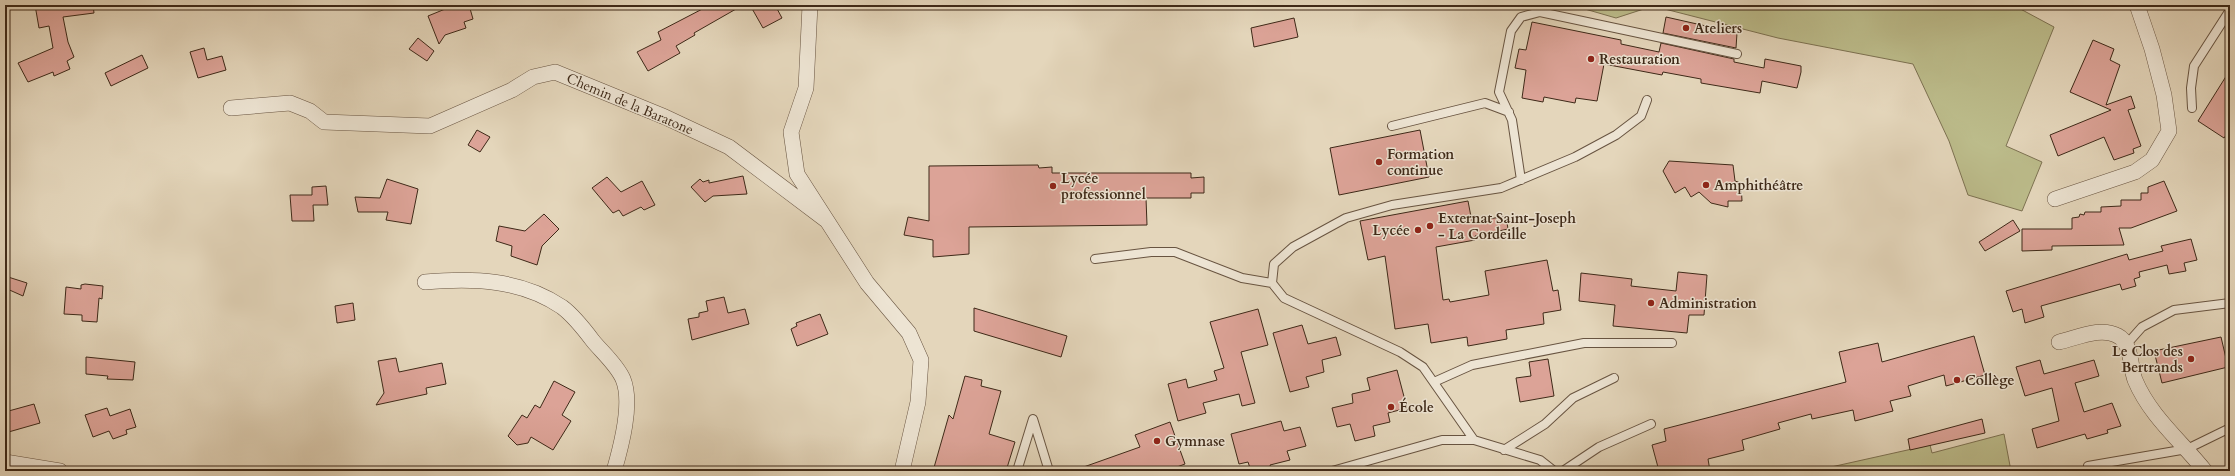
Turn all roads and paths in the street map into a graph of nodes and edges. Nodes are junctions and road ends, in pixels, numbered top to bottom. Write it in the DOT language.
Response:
graph roads {
  1 [pos="810,5"];
  2 [pos="2137,5"];
  3 [pos="2230,10"];
  4 [pos="1737,54"];
  5 [pos="1647,100"];
  6 [pos="231,108"];
  7 [pos="2192,108"];
  8 [pos="1508,112"];
  9 [pos="1392,126"];
  10 [pos="1521,180"];
  11 [pos="2055,199"];
  12 [pos="826,220"];
  13 [pos="1095,259"];
  14 [pos="425,282"];
  15 [pos="1272,283"];
  16 [pos="2230,303"];
  17 [pos="2059,342"];
  18 [pos="1672,344"];
  19 [pos="2126,345"];
  20 [pos="1614,378"];
  21 [pos="1434,382"];
  22 [pos="1651,424"];
  23 [pos="2230,428"];
  24 [pos="1474,440"];
  25 [pos="2187,449"];
  26 [pos="1504,450"];
  27 [pos="5,462"];
  28 [pos="2088,466"];
  29 [pos="60,471"];
  30 [pos="614,471"];
  31 [pos="902,471"];
  32 [pos="1018,471"];
  33 [pos="1049,471"];
  34 [pos="1332,471"];
  35 [pos="1554,471"];
  36 [pos="1563,471"];
  37 [pos="2205,471"];
  1 -- 12 [label="street"];
  2 -- 11 [label="street"];
  3 -- 7 [label="lane"];
  4 -- 8 [label="lane"];
  5 -- 10 [label="lane"];
  6 -- 12 [label="street, Chemin de la Baratone"];
  8 -- 9 [label="lane"];
  8 -- 10 [label="lane"];
  10 -- 15 [label="lane"];
  12 -- 31 [label="street"];
  13 -- 15 [label="lane"];
  14 -- 30 [label="street"];
  15 -- 21 [label="lane"];
  16 -- 19 [label="lane"];
  17 -- 19 [label="street"];
  18 -- 21 [label="lane"];
  19 -- 25 [label="street"];
  20 -- 26 [label="lane"];
  21 -- 24 [label="lane"];
  22 -- 36 [label="lane"];
  23 -- 25 [label="lane"];
  24 -- 26 [label="lane"];
  24 -- 34 [label="lane"];
  25 -- 28 [label="lane"];
  25 -- 37 [label="street"];
  26 -- 35 [label="lane"];
  27 -- 29 [label="street"];
  32 -- 33 [label="lane"];
}
